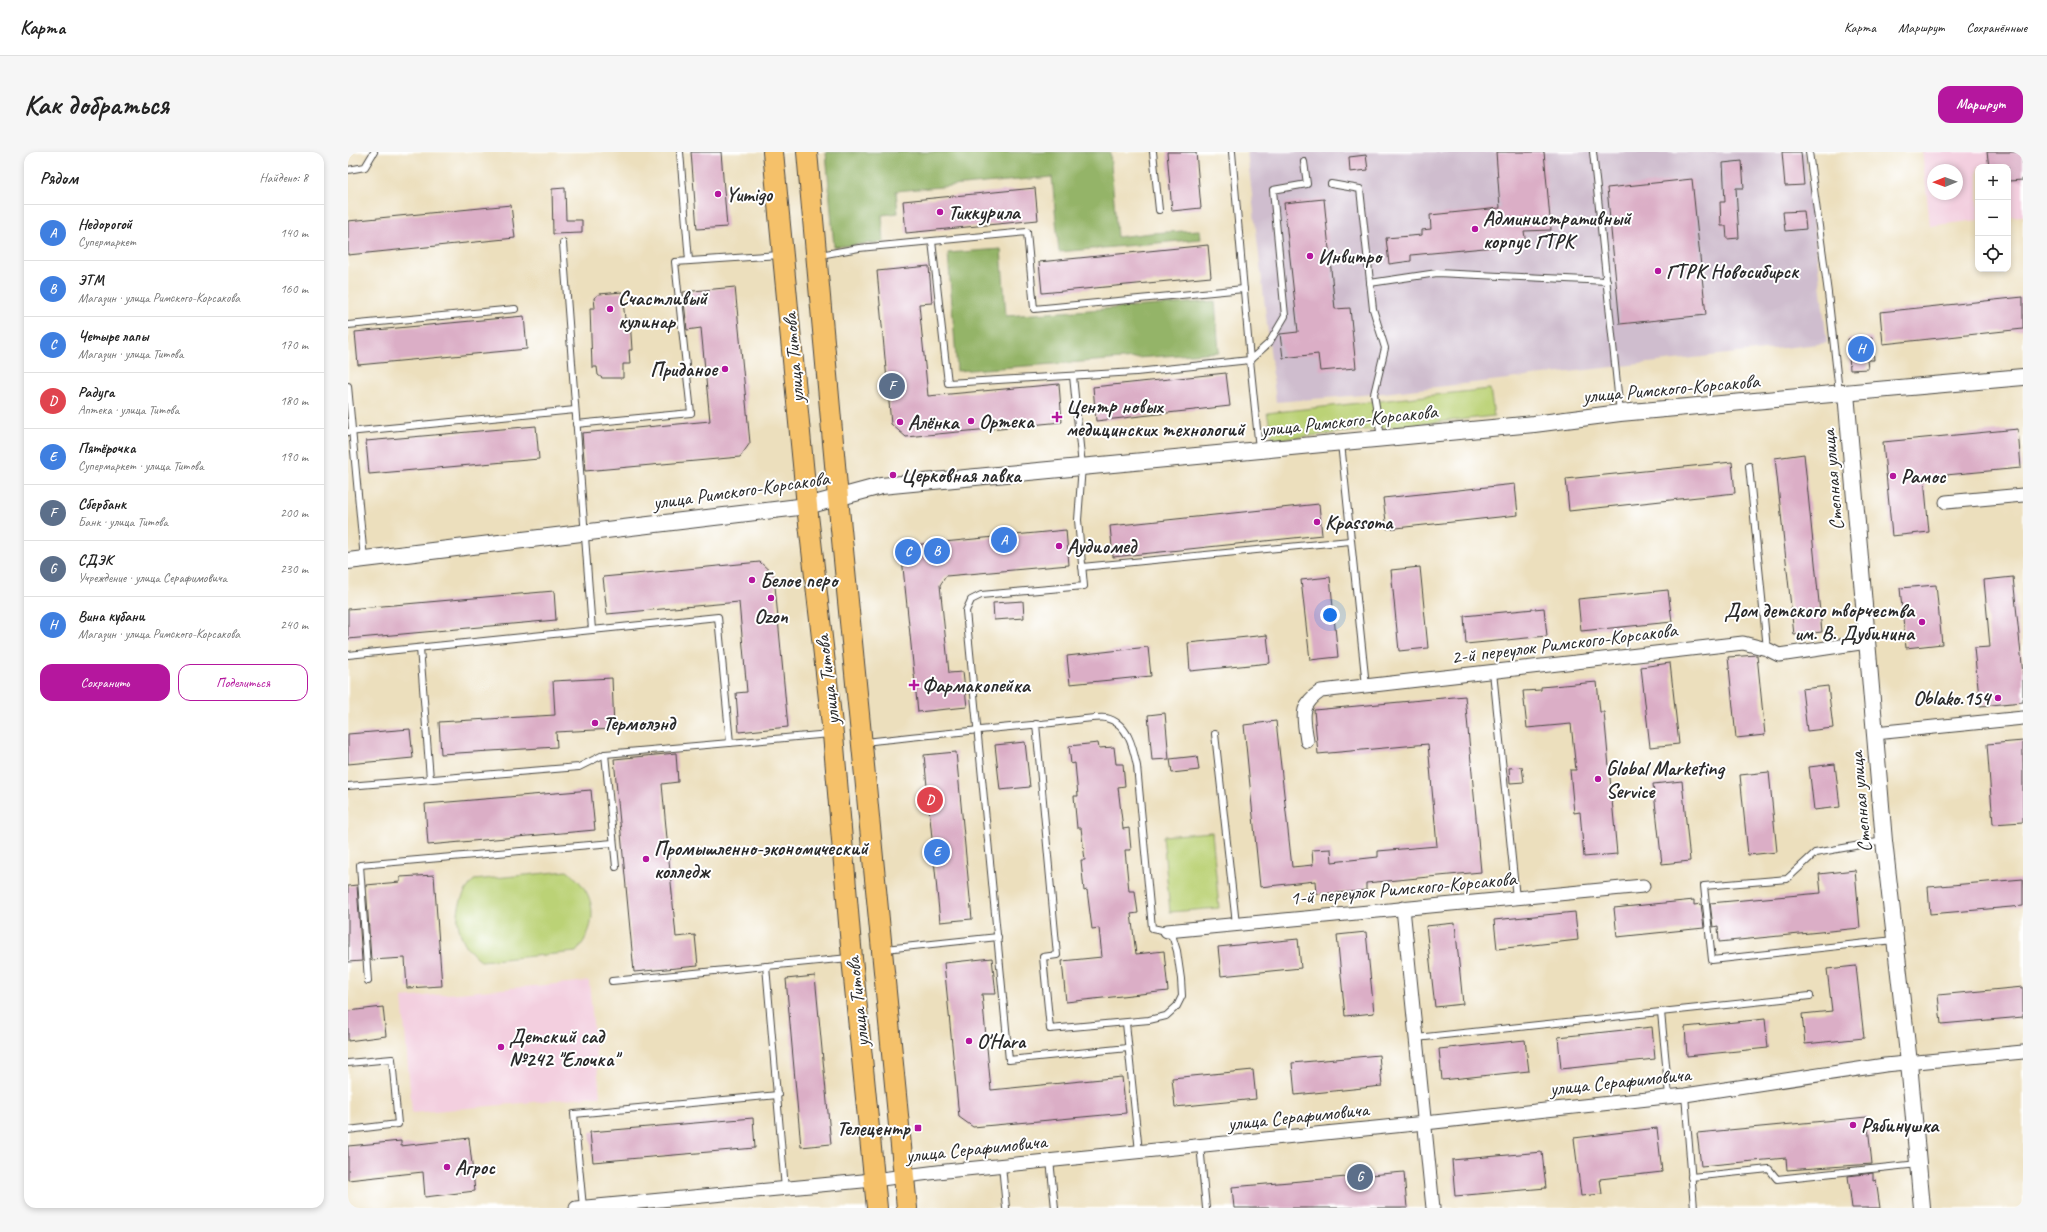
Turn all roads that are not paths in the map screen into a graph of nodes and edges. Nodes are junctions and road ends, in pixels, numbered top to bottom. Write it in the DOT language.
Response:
graph roads {
  1 [pos="374,152"];
  2 [pos="680,152"];
  3 [pos="773,152"];
  4 [pos="807,152"];
  5 [pos="1153,152"];
  6 [pos="1232,152"];
  7 [pos="1594,152"];
  8 [pos="1809,152"];
  9 [pos="1304,162"];
  10 [pos="348,170"];
  11 [pos="1331,184"];
  12 [pos="1159,210"];
  13 [pos="1600,218"];
  14 [pos="1601,228"];
  15 [pos="932,241"];
  16 [pos="563,243"];
  17 [pos="783,255"];
  18 [pos="816,256"];
  19 [pos="689,261"];
  20 [pos="1607,281"];
  21 [pos="1370,283"];
  22 [pos="1244,289"];
  23 [pos="515,309"];
  24 [pos="348,325"];
  25 [pos="1250,360"];
  26 [pos="1073,376"];
  27 [pos="2023,377"];
  28 [pos="348,386"];
  29 [pos="1842,393"];
  30 [pos="575,410"];
  31 [pos="1620,412"];
  32 [pos="576,424"];
  33 [pos="350,432"];
  34 [pos="1381,437"];
  35 [pos="1340,442"];
  36 [pos="1259,450"];
  37 [pos="1082,466"];
  38 [pos="1749,466"];
  39 [pos="2023,495"];
  40 [pos="838,498"];
  41 [pos="1946,502"];
  42 [pos="807,506"];
  43 [pos="586,533"];
  44 [pos="1350,541"];
  45 [pos="356,560"];
  46 [pos="1082,567"];
  47 [pos="592,630"];
  48 [pos="1867,642"];
  49 [pos="420,648"];
  50 [pos="1767,649"];
  51 [pos="348,655"];
  52 [pos="1493,672"];
  53 [pos="1366,686"];
  54 [pos="2023,718"];
  55 [pos="1036,724"];
  56 [pos="978,730"];
  57 [pos="1875,733"];
  58 [pos="834,734"];
  59 [pos="1215,734"];
  60 [pos="1307,742"];
  61 [pos="730,743"];
  62 [pos="862,743"];
  63 [pos="605,754"];
  64 [pos="430,779"];
  65 [pos="348,786"];
  66 [pos="1884,841"];
  67 [pos="613,843"];
  68 [pos="616,867"];
  69 [pos="1643,886"];
  70 [pos="1516,898"];
  71 [pos="1403,908"];
  72 [pos="1236,924"];
  73 [pos="1167,931"];
  74 [pos="998,937"];
  75 [pos="1895,940"];
  76 [pos="882,950"];
  77 [pos="852,958"];
  78 [pos="766,966"];
  79 [pos="368,981"];
  80 [pos="612,981"];
  81 [pos="1810,996"];
  82 [pos="1661,1012"];
  83 [pos="1126,1023"];
  84 [pos="1416,1038"];
  85 [pos="1128,1048"];
  86 [pos="2023,1052"];
  87 [pos="348,1063"];
  88 [pos="1909,1063"];
  89 [pos="778,1095"];
  90 [pos="1685,1095"];
  91 [pos="1670,1096"];
  92 [pos="1425,1123"];
  93 [pos="348,1130"];
  94 [pos="1200,1146"];
  95 [pos="1139,1152"];
  96 [pos="1050,1160"];
  97 [pos="1918,1164"];
  98 [pos="1002,1165"];
  99 [pos="903,1176"];
  100 [pos="1691,1177"];
  101 [pos="874,1180"];
  102 [pos="786,1188"];
  103 [pos="580,1208"];
  104 [pos="877,1208"];
  105 [pos="906,1208"];
  106 [pos="1006,1208"];
  107 [pos="1055,1208"];
  108 [pos="1206,1208"];
  109 [pos="1433,1208"];
  110 [pos="1694,1208"];
  111 [pos="1922,1208"];
  1 -- 10 [label="lane"];
  2 -- 19 [label="lane"];
  3 -- 17 [label="main road, улица Титова"];
  4 -- 18 [label="main road, улица Титова"];
  5 -- 12 [label="lane"];
  6 -- 22 [label="lane"];
  7 -- 13 [label="lane"];
  8 -- 29 [label="lane"];
  9 -- 25 [label="lane"];
  11 -- 21 [label="lane"];
  14 -- 20 [label="lane"];
  15 -- 18 [label="lane"];
  15 -- 22 [label="lane"];
  15 -- 26 [label="lane"];
  16 -- 30 [label="lane"];
  17 -- 19 [label="lane"];
  17 -- 42 [label="main road, улица Титова"];
  18 -- 40 [label="main road, улица Титова"];
  19 -- 32 [label="lane"];
  20 -- 21 [label="lane"];
  20 -- 31 [label="lane"];
  21 -- 34 [label="lane"];
  22 -- 25 [label="lane"];
  23 -- 24 [label="lane"];
  25 -- 26 [label="lane"];
  25 -- 36 [label="lane"];
  26 -- 37 [label="lane"];
  27 -- 29 [label="street, улица Римского-Корсакова"];
  28 -- 33 [label="lane"];
  29 -- 31 [label="street, улица Римского-Корсакова"];
  29 -- 48 [label="street, Степная улица"];
  30 -- 32 [label="lane"];
  30 -- 33 [label="lane"];
  31 -- 34 [label="street, улица Римского-Корсакова"];
  32 -- 43 [label="lane"];
  33 -- 45 [label="lane"];
  34 -- 35 [label="street, улица Римского-Корсакова"];
  35 -- 36 [label="street, улица Римского-Корсакова"];
  35 -- 44 [label="lane"];
  36 -- 37 [label="street, улица Римского-Корсакова"];
  37 -- 40 [label="street, улица Римского-Корсакова"];
  37 -- 46 [label="lane"];
  38 -- 50 [label="lane"];
  39 -- 41 [label="street"];
  40 -- 42 [label="street, улица Римского-Корсакова"];
  40 -- 62 [label="main road, улица Титова"];
  42 -- 43 [label="street, улица Римского-Корсакова"];
  42 -- 58 [label="main road, улица Титова"];
  43 -- 45 [label="street, улица Римского-Корсакова"];
  43 -- 47 [label="lane"];
  44 -- 46 [label="lane"];
  44 -- 53 [label="lane"];
  46 -- 56 [label="lane"];
  47 -- 49 [label="lane"];
  47 -- 61 [label="lane"];
  48 -- 50 [label="street, 2-й переулок Римского-Корсакова"];
  48 -- 57 [label="street, Степная улица"];
  49 -- 51 [label="lane"];
  49 -- 64 [label="lane"];
  50 -- 52 [label="street, 2-й переулок Римского-Корсакова"];
  52 -- 53 [label="street, 2-й переулок Римского-Корсакова"];
  52 -- 70 [label="lane"];
  53 -- 60 [label="street, 2-й переулок Римского-Корсакова"];
  54 -- 57 [label="street"];
  55 -- 56 [label="lane"];
  55 -- 73 [label="lane"];
  55 -- 83 [label="lane"];
  56 -- 62 [label="lane"];
  56 -- 74 [label="lane"];
  57 -- 66 [label="street, Степная улица"];
  58 -- 61 [label="lane"];
  58 -- 77 [label="main road, улица Титова"];
  59 -- 72 [label="lane"];
  61 -- 63 [label="lane"];
  62 -- 76 [label="main road, улица Титова"];
  63 -- 64 [label="lane"];
  63 -- 67 [label="lane"];
  64 -- 65 [label="lane"];
  66 -- 75 [label="street, Степная улица"];
  66 -- 75 [label="lane"];
  67 -- 68 [label="lane"];
  67 -- 79 [label="lane"];
  69 -- 70 [label="street, 1-й переулок Римского-Корсакова"];
  70 -- 71 [label="street, 1-й переулок Римского-Корсакова"];
  71 -- 72 [label="street, 1-й переулок Римского-Корсакова"];
  71 -- 84 [label="street"];
  72 -- 73 [label="street, 1-й переулок Римского-Корсакова"];
  73 -- 83 [label="lane"];
  74 -- 76 [label="lane"];
  74 -- 85 [label="lane"];
  75 -- 88 [label="street, Степная улица"];
  76 -- 99 [label="main road, улица Титова"];
  77 -- 78 [label="lane"];
  77 -- 101 [label="main road, улица Титова"];
  78 -- 80 [label="lane"];
  78 -- 89 [label="lane"];
  81 -- 82 [label="lane"];
  82 -- 84 [label="lane"];
  82 -- 91 [label="lane"];
  83 -- 85 [label="lane"];
  84 -- 92 [label="street"];
  85 -- 95 [label="lane"];
  86 -- 88 [label="street, улица Серафимовича"];
  87 -- 93 [label="lane"];
  88 -- 90 [label="street, улица Серафимовича"];
  88 -- 97 [label="street, Степная улица"];
  89 -- 102 [label="lane"];
  89 -- 103 [label="lane"];
  90 -- 91 [label="street, улица Серафимовича"];
  90 -- 100 [label="lane"];
  91 -- 92 [label="street, улица Серафимовича"];
  92 -- 94 [label="street, улица Серафимовича"];
  92 -- 109 [label="street"];
  94 -- 95 [label="street, улица Серафимовича"];
  94 -- 108 [label="lane"];
  95 -- 96 [label="street, улица Серафимовича"];
  96 -- 98 [label="street, улица Серафимовича"];
  96 -- 107 [label="lane"];
  97 -- 100 [label="lane"];
  97 -- 111 [label="street, Степная улица"];
  98 -- 99 [label="street, улица Серафимовича"];
  98 -- 106 [label="lane"];
  99 -- 101 [label="street, улица Серафимовича"];
  99 -- 105 [label="main road, улица Титова"];
  100 -- 110 [label="lane"];
  101 -- 102 [label="street, улица Серафимовича"];
  101 -- 104 [label="main road, улица Титова"];
  102 -- 103 [label="street, улица Серафимовича"];
}
